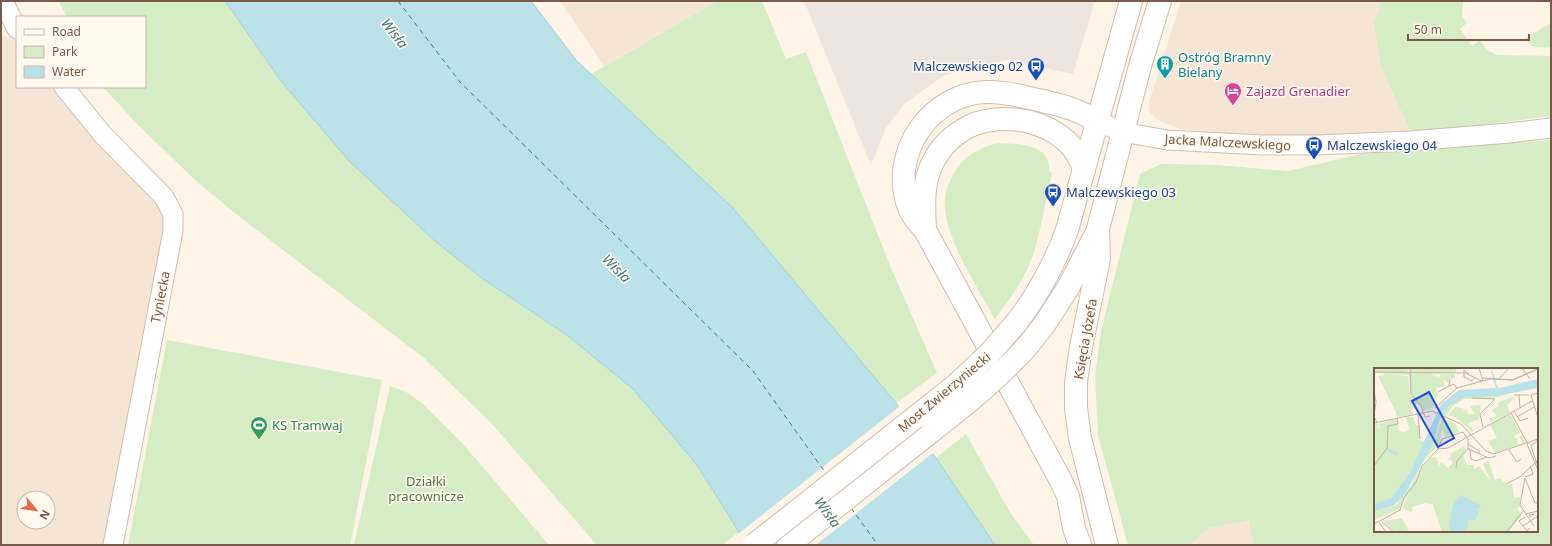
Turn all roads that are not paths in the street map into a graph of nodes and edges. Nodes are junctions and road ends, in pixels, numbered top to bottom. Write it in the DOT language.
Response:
graph roads {
  1 [pos="2,1"];
  2 [pos="1131,1"];
  3 [pos="1148,1"];
  4 [pos="1160,1"];
  5 [pos="16,27"];
  6 [pos="16,29"];
  7 [pos="1,30"];
  8 [pos="1150,32"];
  9 [pos="65,88"];
  10 [pos="1097,121"];
  11 [pos="1551,128"];
  12 [pos="1122,132"];
  13 [pos="1084,170"];
  14 [pos="1098,229"];
  15 [pos="925,230"];
  16 [pos="1068,496"];
  17 [pos="113,545"];
  18 [pos="754,545"];
  19 [pos="788,545"];
  20 [pos="1080,545"];
  21 [pos="1098,545"];
  22 [pos="1107,545"];
  1 -- 5 [label="street"];
  2 -- 10 [label="main road"];
  3 -- 8 [label="street"];
  4 -- 8 [label="main road, Księcia Józefa"];
  6 -- 7 [label="street"];
  8 -- 12 [label="main road, Księcia Józefa"];
  9 -- 17 [label="street, Tyniecka"];
  10 -- 12 [label="street"];
  10 -- 13 [label="main road"];
  10 -- 15 [label="main road"];
  11 -- 12 [label="street, Jacka Malczewskiego"];
  12 -- 14 [label="main road, Księcia Józefa"];
  13 -- 15 [label="main road"];
  13 -- 18 [label="main road, Most Zwierzyniecki, bridge"];
  14 -- 19 [label="main road, Most Zwierzyniecki, bridge"];
  14 -- 22 [label="main road, Księcia Józefa"];
  15 -- 16 [label="main road"];
  16 -- 20 [label="main road"];
  16 -- 21 [label="main road"];
}
